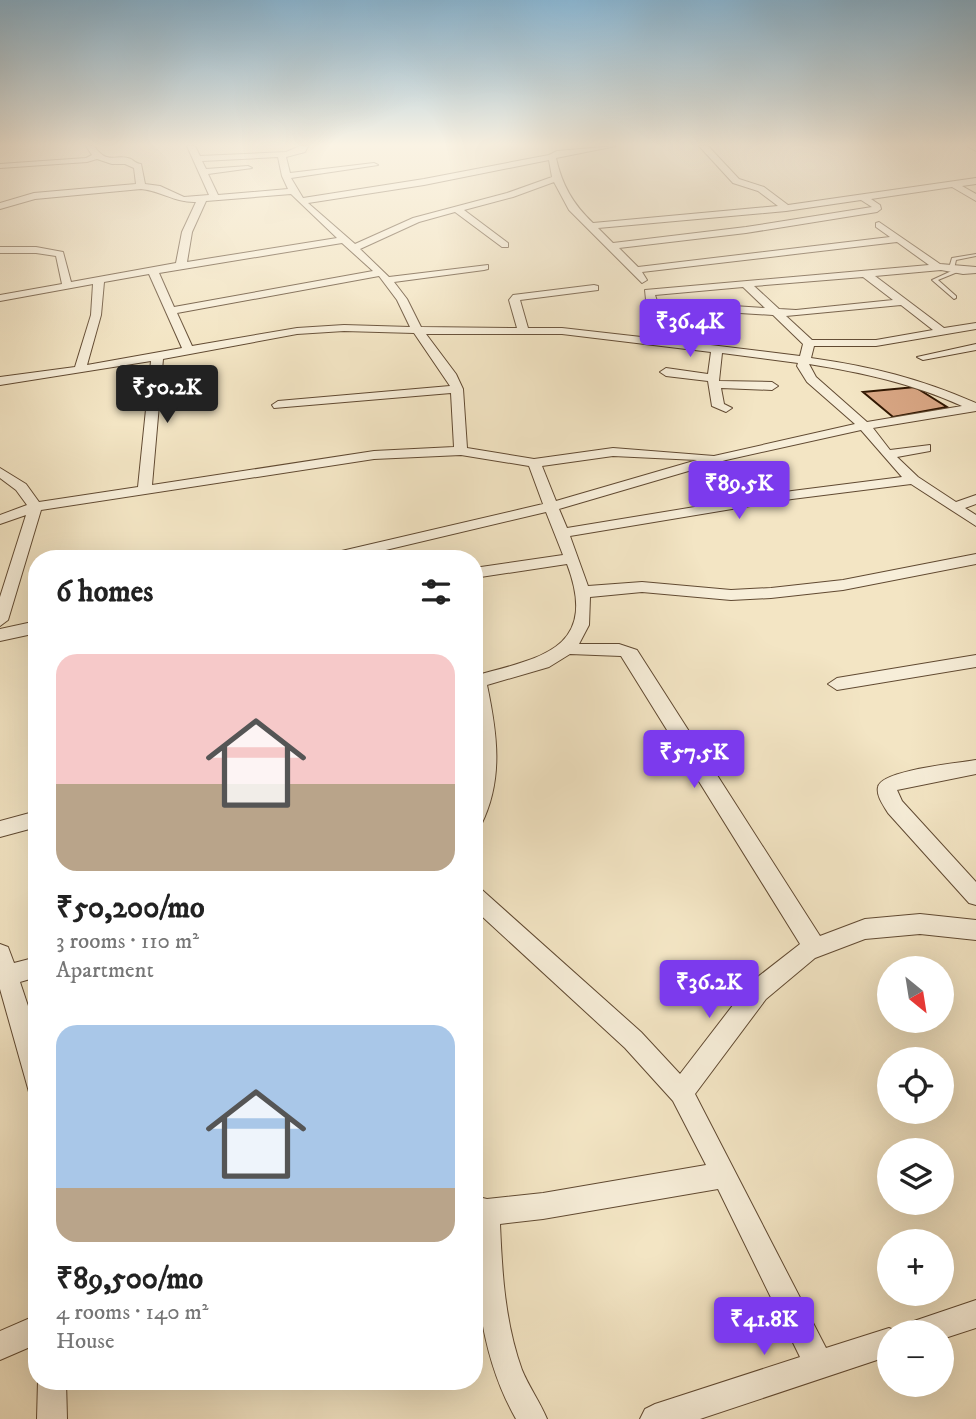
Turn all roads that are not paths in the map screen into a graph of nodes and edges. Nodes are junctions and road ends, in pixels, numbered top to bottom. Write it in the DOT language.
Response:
graph roads {
  1 [pos="196,212"];
  2 [pos="313,212"];
  3 [pos="441,212"];
  4 [pos="461,212"];
  5 [pos="576,212"];
  6 [pos="742,212"];
  7 [pos="864,212"];
  8 [pos="692,217"];
  9 [pos="879,225"];
  10 [pos="590,226"];
  11 [pos="706,237"];
  12 [pos="897,239"];
  13 [pos="344,240"];
  14 [pos="505,245"];
  15 [pos="611,246"];
  16 [pos="354,248"];
  17 [pos="0,250"];
  18 [pos="719,251"];
  19 [pos="976,255"];
  20 [pos="728,259"];
  21 [pos="181,265"];
  22 [pos="484,267"];
  23 [pos="938,267"];
  24 [pos="636,270"];
  25 [pos="153,271"];
  26 [pos="966,271"];
  27 [pos="865,273"];
  28 [pos="384,277"];
  29 [pos="99,279"];
  30 [pos="746,284"];
  31 [pos="67,285"];
  32 [pos="594,288"];
  33 [pos="954,297"];
  34 [pos="0,298"];
  35 [pos="651,298"];
  36 [pos="903,302"];
  37 [pos="170,312"];
  38 [pos="776,312"];
  39 [pos="976,326"];
  40 [pos="523,330"];
  41 [pos="418,331"];
  42 [pos="942,332"];
  43 [pos="656,342"];
  44 [pos="809,343"];
  45 [pos="976,347"];
  46 [pos="188,350"];
  47 [pos="718,351"];
  48 [pos="157,356"];
  49 [pos="923,357"];
  50 [pos="807,360"];
  51 [pos="80,370"];
  52 [pos="666,372"];
  53 [pos="0,381"];
  54 [pos="714,381"];
  55 [pos="772,386"];
  56 [pos="457,389"];
  57 [pos="278,405"];
  58 [pos="975,407"];
  59 [pos="726,408"];
  60 [pos="864,426"];
  61 [pos="925,448"];
  62 [pos="461,451"];
  63 [pos="887,455"];
  64 [pos="723,457"];
  65 [pos="534,463"];
  66 [pos="0,472"];
  67 [pos="913,480"];
  68 [pos="144,492"];
  69 [pos="976,499"];
  70 [pos="35,507"];
  71 [pos="955,507"];
  72 [pos="550,508"];
  73 [pos="0,520"];
  74 [pos="976,522"];
  75 [pos="561,533"];
  76 [pos="368,550"];
  77 [pos="572,558"];
  78 [pos="976,559"];
  79 [pos="483,572"];
  80 [pos="583,592"];
  81 [pos="0,620"];
  82 [pos="28,629"];
  83 [pos="0,635"];
  84 [pos="570,648"];
  85 [pos="976,661"];
  86 [pos="483,679"];
  87 [pos="836,684"];
  88 [pos="483,712"];
  89 [pos="976,767"];
  90 [pos="483,790"];
  91 [pos="28,821"];
  92 [pos="0,829"];
  93 [pos="976,896"];
  94 [pos="483,904"];
  95 [pos="976,930"];
  96 [pos="815,948"];
  97 [pos="4,965"];
  98 [pos="28,966"];
  99 [pos="28,1042"];
  100 [pos="681,1093"];
  101 [pos="725,1175"];
  102 [pos="483,1210"];
  103 [pos="483,1230"];
  104 [pos="976,1314"];
  105 [pos="954,1321"];
  106 [pos="28,1333"];
  107 [pos="0,1346"];
  108 [pos="877,1346"];
  109 [pos="819,1366"];
  110 [pos="52,1390"];
  111 [pos="52,1419"];
  112 [pos="531,1419"];
  113 [pos="655,1419"];
  1 -- 21 [label="street"];
  2 -- 13 [label="street"];
  3 -- 16 [label="street"];
  4 -- 14 [label="street"];
  5 -- 10 [label="street"];
  6 -- 8 [label="street"];
  7 -- 11 [label="street"];
  8 -- 10 [label="street"];
  8 -- 11 [label="street"];
  9 -- 12 [label="street"];
  10 -- 15 [label="street"];
  11 -- 15 [label="street"];
  12 -- 20 [label="street"];
  12 -- 23 [label="street"];
  13 -- 16 [label="street"];
  13 -- 21 [label="street"];
  15 -- 24 [label="street"];
  16 -- 28 [label="street"];
  17 -- 31 [label="street"];
  18 -- 20 [label="street"];
  19 -- 26 [label="lane"];
  20 -- 24 [label="street"];
  21 -- 25 [label="street"];
  22 -- 28 [label="street"];
  23 -- 26 [label="street"];
  23 -- 27 [label="street"];
  24 -- 35 [label="street"];
  25 -- 29 [label="street"];
  25 -- 37 [label="street"];
  26 -- 33 [label="lane"];
  27 -- 30 [label="street"];
  27 -- 36 [label="street"];
  28 -- 37 [label="street"];
  28 -- 41 [label="street"];
  29 -- 31 [label="street"];
  29 -- 51 [label="street"];
  30 -- 35 [label="street"];
  30 -- 38 [label="street"];
  31 -- 34 [label="street"];
  32 -- 40 [label="street"];
  35 -- 38 [label="street"];
  35 -- 43 [label="street"];
  36 -- 38 [label="street"];
  36 -- 42 [label="street"];
  37 -- 46 [label="street"];
  38 -- 44 [label="street"];
  39 -- 42 [label="street"];
  40 -- 41 [label="street"];
  40 -- 43 [label="street"];
  41 -- 46 [label="street"];
  41 -- 56 [label="street"];
  42 -- 44 [label="street"];
  43 -- 47 [label="street"];
  44 -- 50 [label="street"];
  45 -- 49 [label="street"];
  46 -- 48 [label="street"];
  47 -- 50 [label="street"];
  47 -- 54 [label="street"];
  48 -- 51 [label="street"];
  48 -- 68 [label="street"];
  50 -- 58 [label="street"];
  50 -- 60 [label="street"];
  51 -- 53 [label="street"];
  52 -- 54 [label="street"];
  54 -- 55 [label="street"];
  54 -- 59 [label="street"];
  56 -- 57 [label="street"];
  56 -- 62 [label="street"];
  58 -- 60 [label="street"];
  60 -- 63 [label="street"];
  60 -- 64 [label="street"];
  61 -- 63 [label="street"];
  62 -- 65 [label="street"];
  62 -- 68 [label="street"];
  63 -- 67 [label="street"];
  64 -- 65 [label="street"];
  64 -- 72 [label="street"];
  65 -- 72 [label="street"];
  66 -- 70 [label="street"];
  67 -- 71 [label="street"];
  67 -- 75 [label="street"];
  68 -- 70 [label="street"];
  69 -- 71 [label="street"];
  70 -- 73 [label="street"];
  70 -- 81 [label="street"];
  71 -- 74 [label="street"];
  72 -- 75 [label="street"];
  72 -- 76 [label="street"];
  75 -- 77 [label="street"];
  77 -- 79 [label="street"];
  77 -- 80 [label="street"];
  78 -- 80 [label="street"];
  80 -- 84 [label="street"];
  82 -- 83 [label="street"];
  84 -- 86 [label="street"];
  84 -- 96 [label="street"];
  85 -- 87 [label="street"];
  88 -- 90 [label="street"];
  89 -- 93 [label="street"];
  91 -- 92 [label="street"];
  94 -- 100 [label="street"];
  95 -- 96 [label="street"];
  96 -- 100 [label="street"];
  97 -- 98 [label="street"];
  97 -- 99 [label="street"];
  100 -- 101 [label="street"];
  101 -- 102 [label="street"];
  101 -- 109 [label="street"];
  103 -- 112 [label="street"];
  104 -- 105 [label="street"];
  106 -- 107 [label="street"];
  108 -- 109 [label="street"];
  109 -- 113 [label="street"];
  110 -- 111 [label="street"];
}
